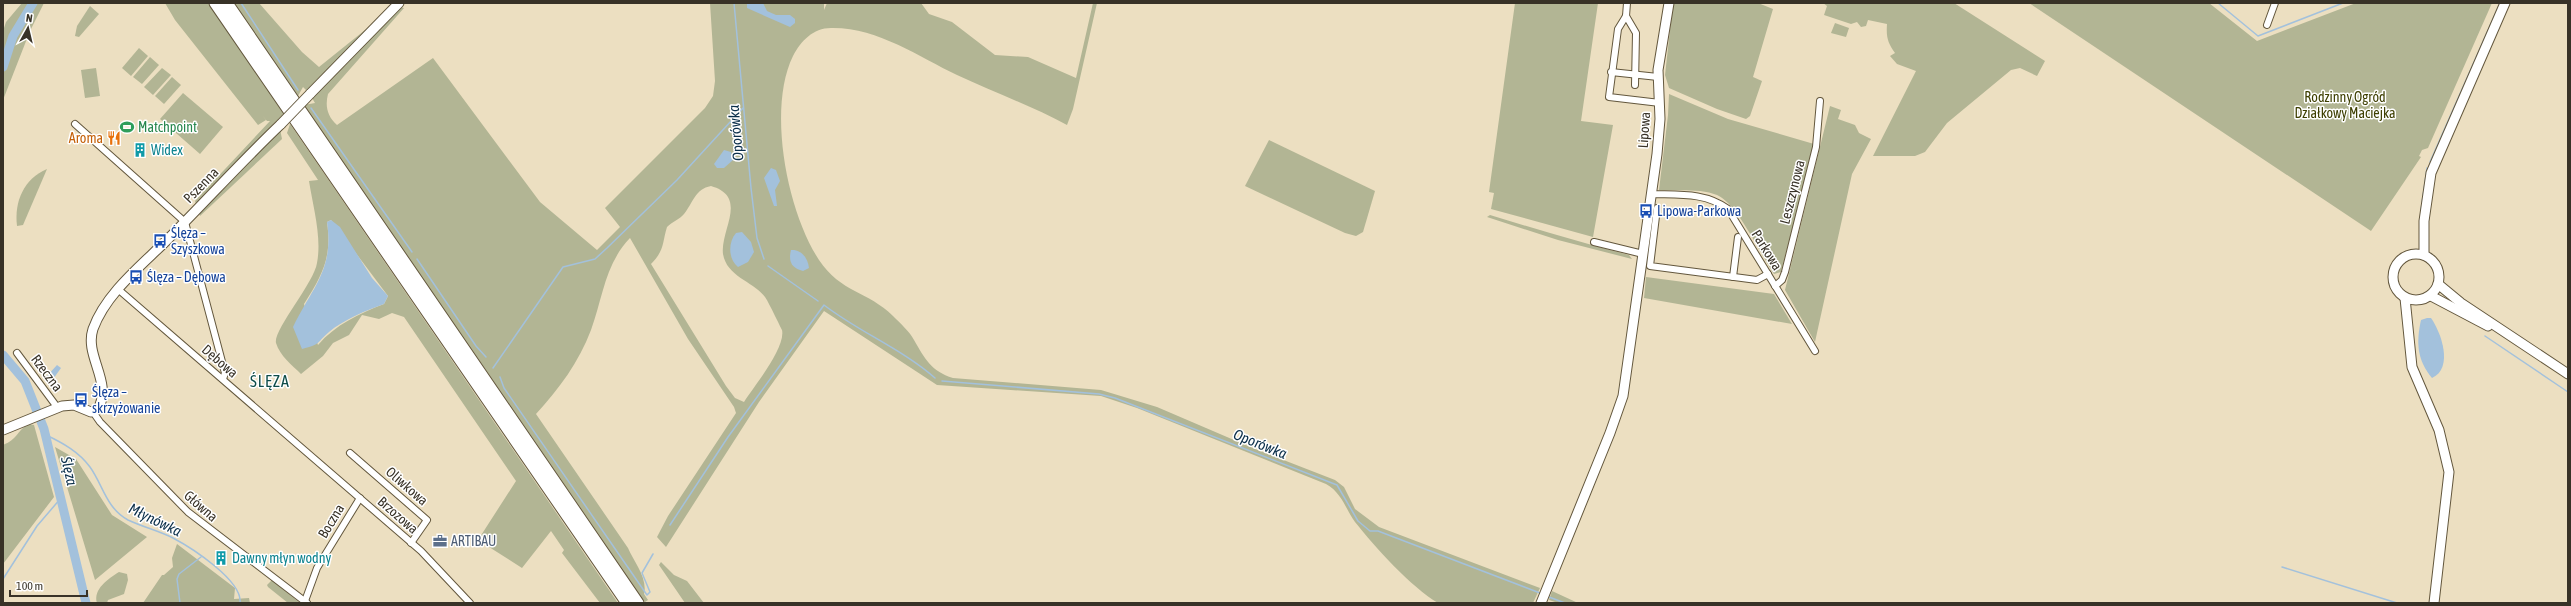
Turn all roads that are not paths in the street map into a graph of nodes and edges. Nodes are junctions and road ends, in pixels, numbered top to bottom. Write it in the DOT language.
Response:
graph roads {
  1 [pos="215,3"];
  2 [pos="227,3"];
  3 [pos="399,3"];
  4 [pos="1627,3"];
  5 [pos="1669,3"];
  6 [pos="2275,3"];
  7 [pos="2505,3"];
  8 [pos="1626,16"];
  9 [pos="2267,25"];
  10 [pos="1611,72"];
  11 [pos="1635,75"];
  12 [pos="1658,77"];
  13 [pos="1635,85"];
  14 [pos="1820,101"];
  15 [pos="1660,103"];
  16 [pos="75,124"];
  17 [pos="1651,194"];
  18 [pos="1657,208"];
  19 [pos="2424,221"];
  20 [pos="185,222"];
  21 [pos="1738,237"];
  22 [pos="1594,242"];
  23 [pos="2412,253"];
  24 [pos="2424,255"];
  25 [pos="1643,257"];
  26 [pos="1768,274"];
  27 [pos="1732,277"];
  28 [pos="2438,284"];
  29 [pos="1776,286"];
  30 [pos="119,290"];
  31 [pos="2431,296"];
  32 [pos="2405,298"];
  33 [pos="2418,301"];
  34 [pos="2408,325"];
  35 [pos="2512,336"];
  36 [pos="1815,351"];
  37 [pos="17,354"];
  38 [pos="2568,374"];
  39 [pos="223,379"];
  40 [pos="53,409"];
  41 [pos="93,412"];
  42 [pos="3,430"];
  43 [pos="350,453"];
  44 [pos="360,498"];
  45 [pos="411,543"];
  46 [pos="306,602"];
  47 [pos="470,603"];
  48 [pos="627,603"];
  49 [pos="638,603"];
  50 [pos="1541,603"];
  51 [pos="2434,603"];
  1 -- 48 [label="highway"];
  2 -- 49 [label="highway"];
  3 -- 20 [label="street, Pszenna, bridge"];
  4 -- 8 [label="street"];
  5 -- 12 [label="street, Lipowa"];
  6 -- 9 [label="street"];
  7 -- 19 [label="street"];
  8 -- 10 [label="street"];
  8 -- 11 [label="street"];
  10 -- 11 [label="street"];
  10 -- 15 [label="street"];
  11 -- 12 [label="street"];
  11 -- 13 [label="street"];
  12 -- 15 [label="street, Lipowa"];
  14 -- 29 [label="street, Leszczynowa"];
  15 -- 17 [label="street, Lipowa"];
  16 -- 20 [label="street"];
  17 -- 25 [label="street, Lipowa"];
  17 -- 26 [label="street, Parkowa"];
  18 -- 27 [label="street"];
  19 -- 23 [label="street"];
  19 -- 24 [label="street"];
  20 -- 30 [label="street, Pszenna"];
  20 -- 39 [label="street"];
  21 -- 27 [label="street"];
  22 -- 25 [label="street"];
  23 -- 24 [label="street"];
  23 -- 32 [label="street"];
  24 -- 28 [label="street"];
  25 -- 50 [label="street, Lipowa"];
  26 -- 27 [label="street"];
  26 -- 29 [label="street, Parkowa"];
  28 -- 31 [label="street"];
  28 -- 35 [label="street"];
  29 -- 36 [label="street, Parkowa"];
  30 -- 39 [label="street, Dębowa"];
  30 -- 41 [label="street, Pszenna"];
  31 -- 33 [label="street"];
  31 -- 35 [label="street"];
  32 -- 33 [label="street"];
  32 -- 34 [label="street"];
  33 -- 34 [label="street"];
  34 -- 51 [label="street"];
  35 -- 38 [label="street"];
  37 -- 40 [label="street, Rzeczna"];
  39 -- 44 [label="street, Dębowa"];
  40 -- 41 [label="street"];
  40 -- 42 [label="street"];
  41 -- 46 [label="street, Główna"];
  43 -- 45 [label="street, Oliwkowa"];
  44 -- 45 [label="street, Brzozowa"];
  44 -- 46 [label="street, Boczna"];
  45 -- 47 [label="street, Brzozowa"];
}
